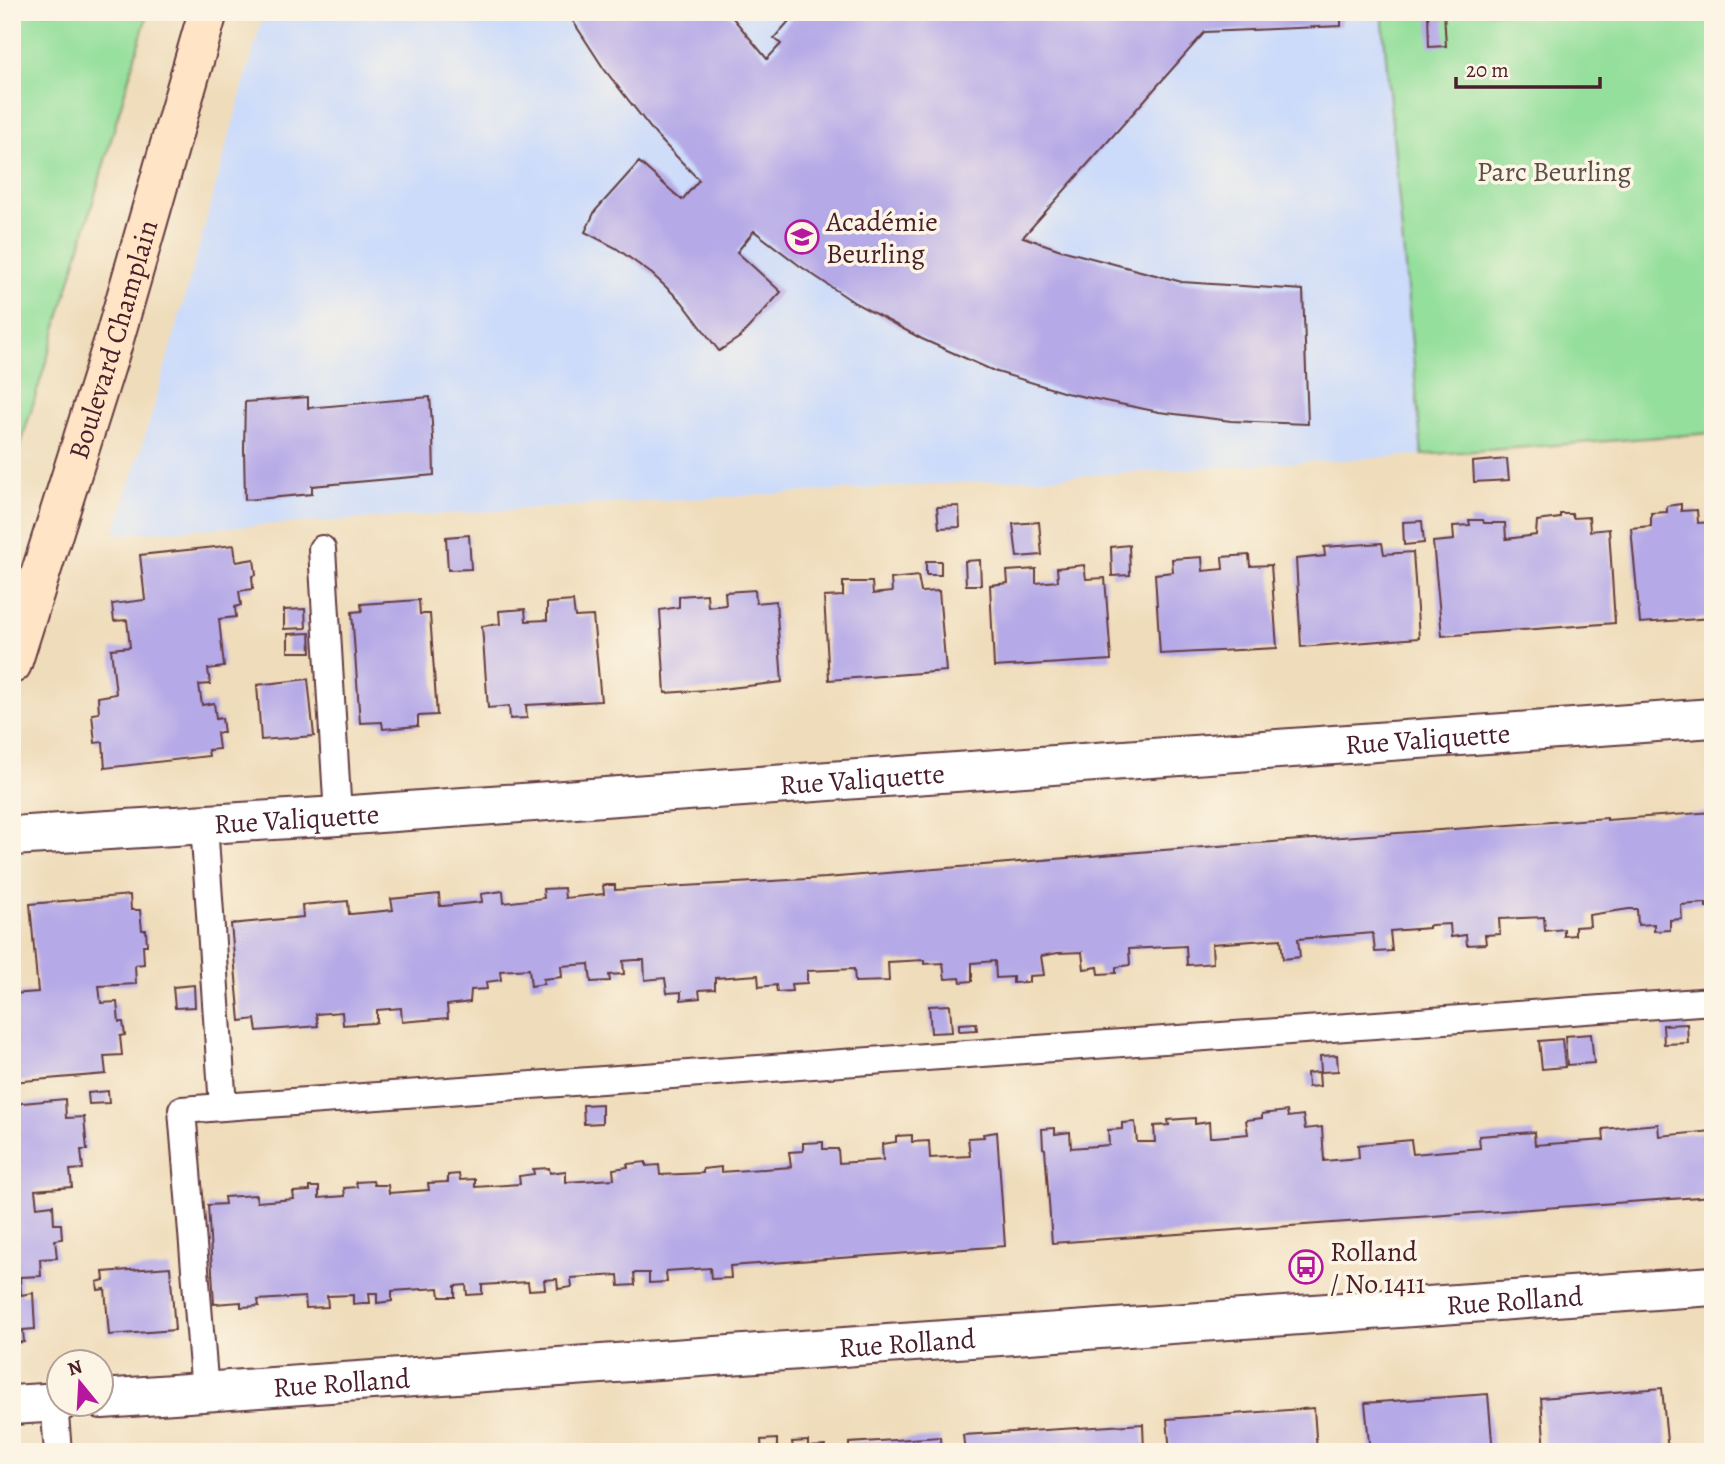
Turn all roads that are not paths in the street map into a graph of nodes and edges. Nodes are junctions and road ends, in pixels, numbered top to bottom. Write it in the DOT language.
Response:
graph roads {
  1 [pos="208,12"];
  2 [pos="322,550"];
  3 [pos="12,664"];
  4 [pos="1713,718"];
  5 [pos="338,816"];
  6 [pos="204,824"];
  7 [pos="12,836"];
  8 [pos="1713,1002"];
  9 [pos="223,1107"];
  10 [pos="1713,1286"];
  11 [pos="205,1392"];
  12 [pos="116,1398"];
  13 [pos="46,1403"];
  14 [pos="12,1405"];
  15 [pos="57,1418"];
  16 [pos="58,1452"];
  1 -- 3 [label="main road, Boulevard Champlain"];
  2 -- 5 [label="lane"];
  4 -- 5 [label="street, Rue Valiquette"];
  5 -- 6 [label="street, Rue Valiquette"];
  6 -- 7 [label="street, Rue Valiquette"];
  6 -- 9 [label="lane"];
  8 -- 9 [label="lane"];
  9 -- 11 [label="lane"];
  10 -- 11 [label="street, Rue Rolland"];
  11 -- 12 [label="street, Rue Rolland"];
  13 -- 14 [label="street"];
  15 -- 16 [label="lane"];
}
